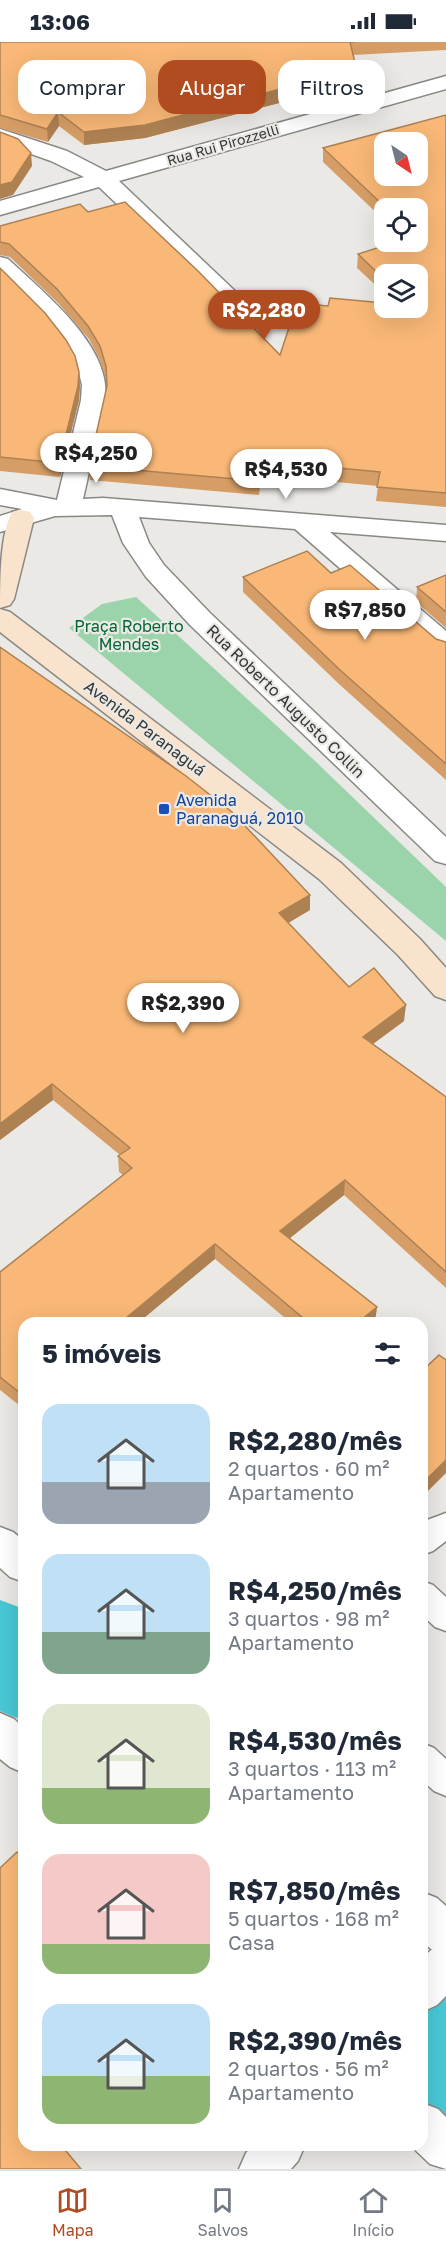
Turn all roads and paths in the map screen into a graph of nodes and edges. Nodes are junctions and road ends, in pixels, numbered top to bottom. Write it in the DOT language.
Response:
graph roads {
  1 [pos="446,82"];
  2 [pos="0,136"];
  3 [pos="102,178"];
  4 [pos="0,208"];
  5 [pos="0,264"];
  6 [pos="227,296"];
  7 [pos="0,497"];
  8 [pos="61,507"];
  9 [pos="122,508"];
  10 [pos="11,521"];
  11 [pos="305,524"];
  12 [pos="446,533"];
  13 [pos="0,599"];
  14 [pos="0,618"];
  15 [pos="446,646"];
  16 [pos="446,854"];
  17 [pos="446,988"];
  18 [pos="446,1527"];
  19 [pos="428,1535"];
  20 [pos="0,1544"];
  21 [pos="18,1559"];
  22 [pos="0,1732"];
  23 [pos="18,1748"];
  24 [pos="428,1764"];
  25 [pos="446,1780"];
  26 [pos="428,1918"];
  27 [pos="446,1934"];
  28 [pos="446,1965"];
  29 [pos="428,1984"];
  30 [pos="428,2131"];
  31 [pos="446,2148"];
  32 [pos="277,2151"];
  33 [pos="262,2169"];
  1 -- 3 [label="street, Rua Rui Pirozzelli"];
  2 -- 3 [label="street"];
  3 -- 4 [label="street, Rua Rui Pirozzelli"];
  3 -- 6 [label="street"];
  5 -- 8 [label="street"];
  7 -- 8 [label="street"];
  8 -- 9 [label="street"];
  8 -- 10 [label="street"];
  9 -- 11 [label="street"];
  9 -- 16 [label="street, Rua Roberto Augusto Collin"];
  10 -- 13 [label="main road"];
  11 -- 12 [label="street"];
  11 -- 15 [label="street"];
  14 -- 17 [label="main road, Avenida Paranaguá"];
  18 -- 19 [label="lane"];
  20 -- 21 [label="street"];
  22 -- 23 [label="street"];
  24 -- 25 [label="lane"];
  26 -- 27 [label="street"];
  28 -- 29 [label="street"];
  30 -- 31 [label="street"];
  32 -- 33 [label="street"];
}
